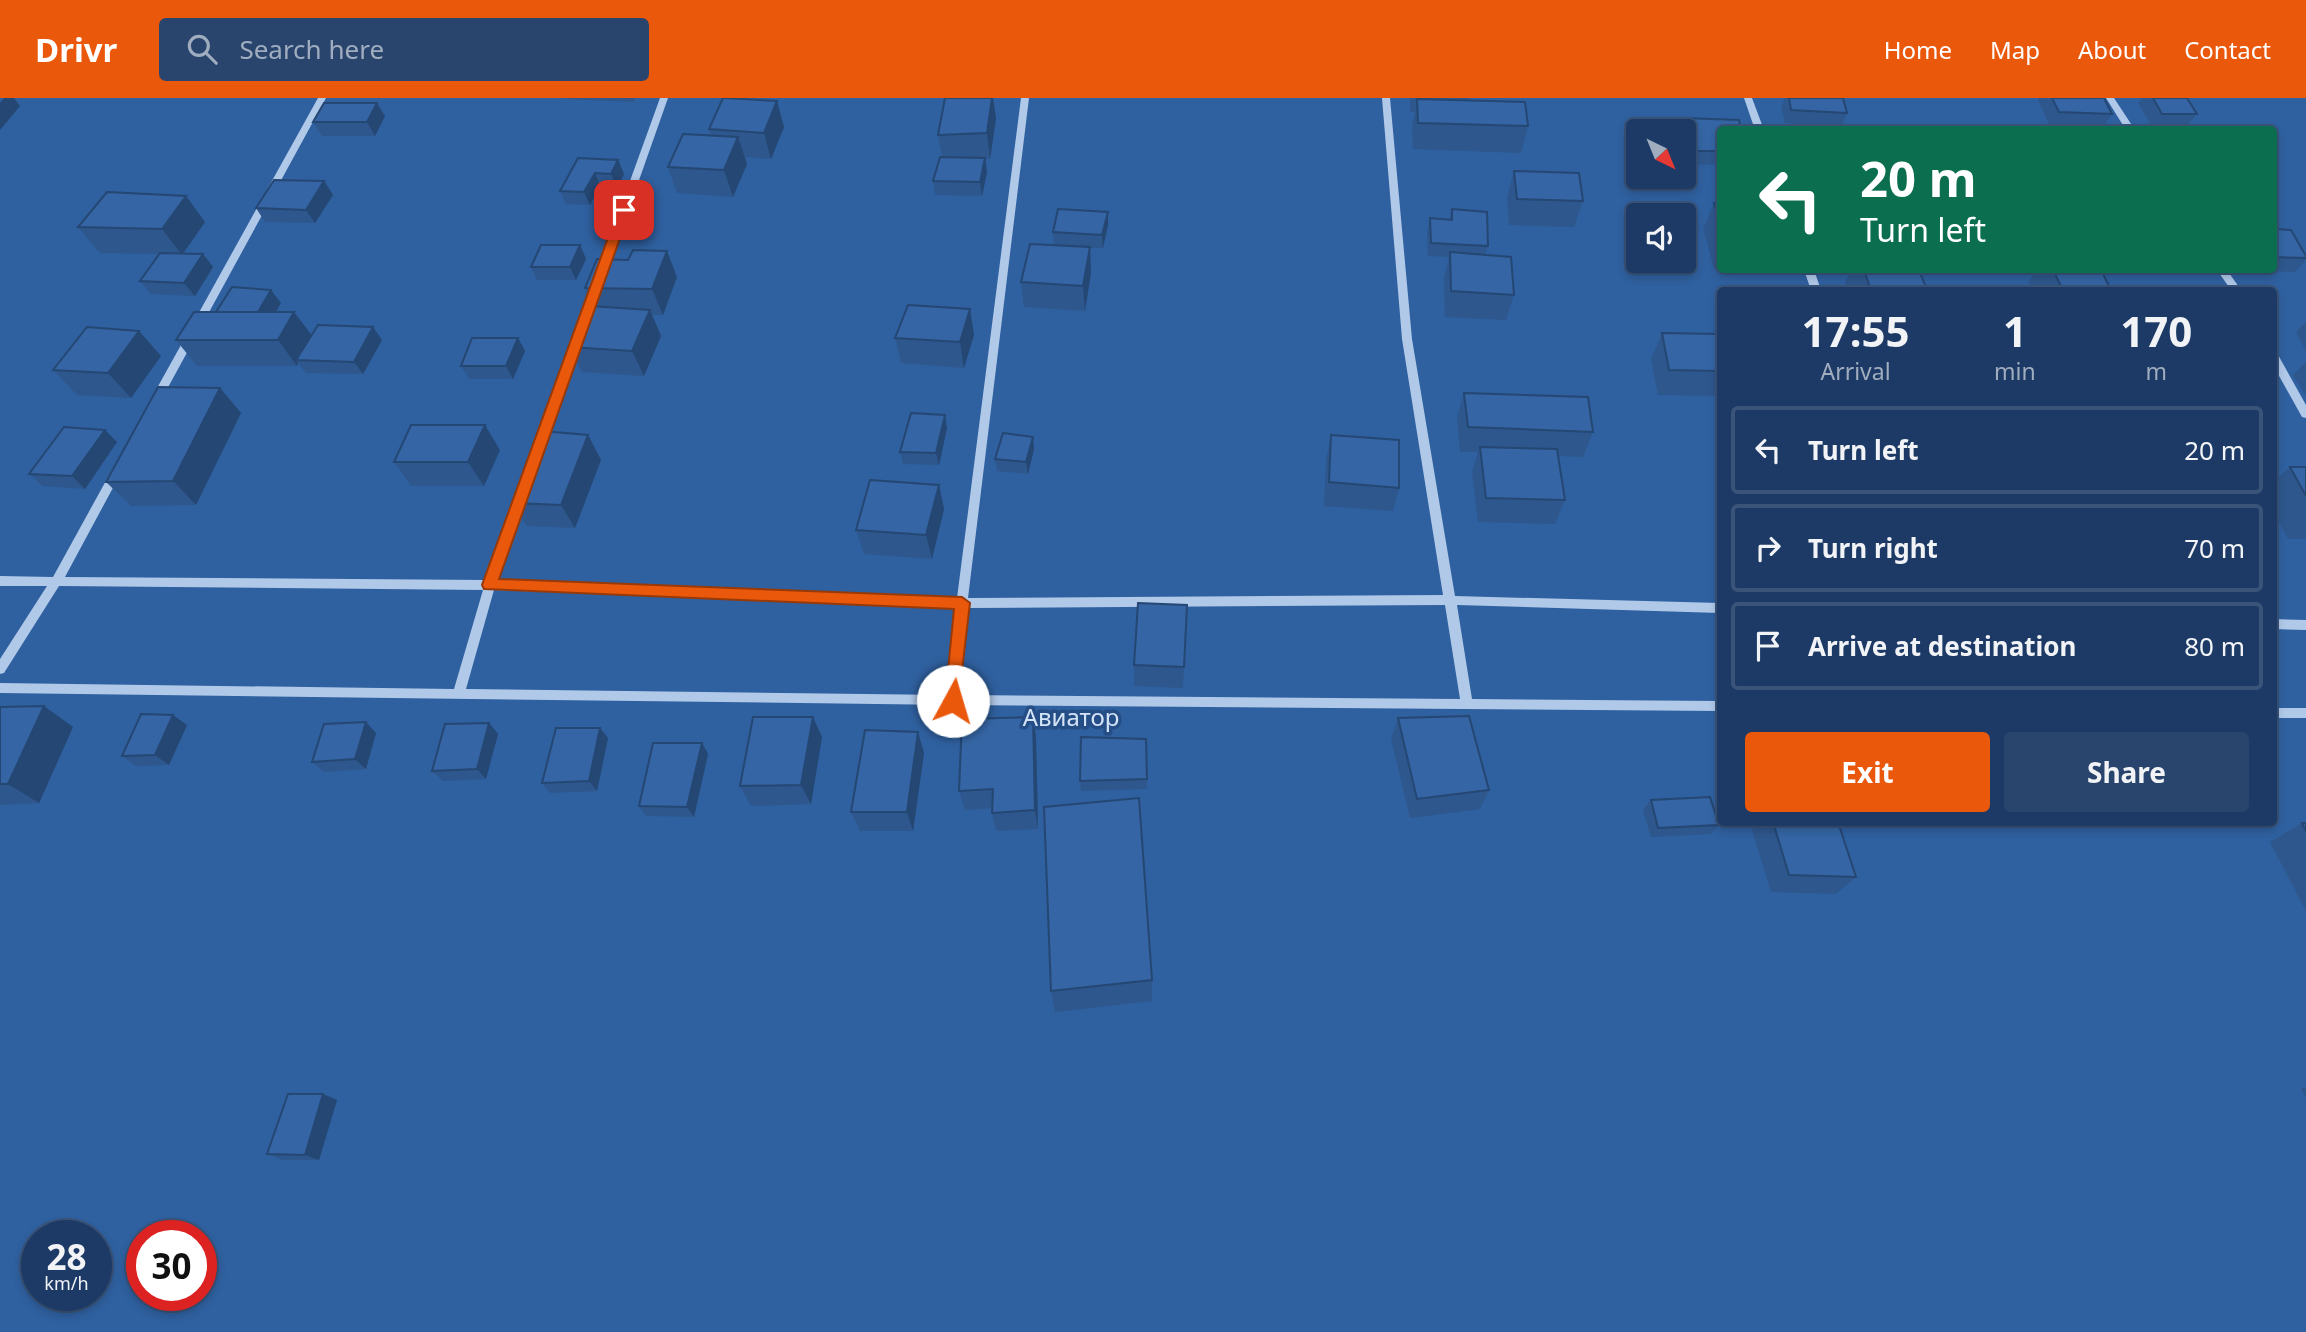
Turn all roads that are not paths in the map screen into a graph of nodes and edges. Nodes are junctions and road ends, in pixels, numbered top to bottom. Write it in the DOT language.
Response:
graph roads {
  1 [pos="321,98"];
  2 [pos="664,98"];
  3 [pos="1024,98"];
  4 [pos="1386,98"];
  5 [pos="1748,98"];
  6 [pos="2110,98"];
  7 [pos="1758,126"];
  8 [pos="2128,126"];
  9 [pos="2277,363"];
  10 [pos="149,412"];
  11 [pos="2306,414"];
  12 [pos="536,457"];
  13 [pos="123,460"];
  14 [pos="526,482"];
  15 [pos="57,580"];
  16 [pos="0,581"];
  17 [pos="489,585"];
  18 [pos="1448,600"];
  19 [pos="962,603"];
  20 [pos="1717,608"];
  21 [pos="2277,624"];
  22 [pos="2306,625"];
  23 [pos="0,669"];
  24 [pos="0,688"];
  25 [pos="458,694"];
  26 [pos="953,701"];
  27 [pos="1467,704"];
  28 [pos="1717,706"];
  29 [pos="2277,713"];
  30 [pos="2306,713"];
  1 -- 10 [label="street"];
  2 -- 12 [label="street"];
  3 -- 19 [label="street"];
  4 -- 18 [label="street"];
  5 -- 7 [label="street"];
  6 -- 8 [label="street"];
  9 -- 11 [label="street"];
  13 -- 15 [label="street"];
  14 -- 17 [label="street"];
  15 -- 16 [label="street"];
  15 -- 17 [label="street"];
  15 -- 23 [label="street"];
  17 -- 19 [label="street"];
  17 -- 25 [label="street"];
  18 -- 19 [label="street"];
  18 -- 20 [label="street"];
  18 -- 27 [label="street"];
  19 -- 26 [label="street"];
  21 -- 22 [label="street"];
  24 -- 25 [label="street"];
  25 -- 26 [label="street"];
  26 -- 27 [label="street"];
  27 -- 28 [label="street"];
  29 -- 30 [label="lane"];
}
